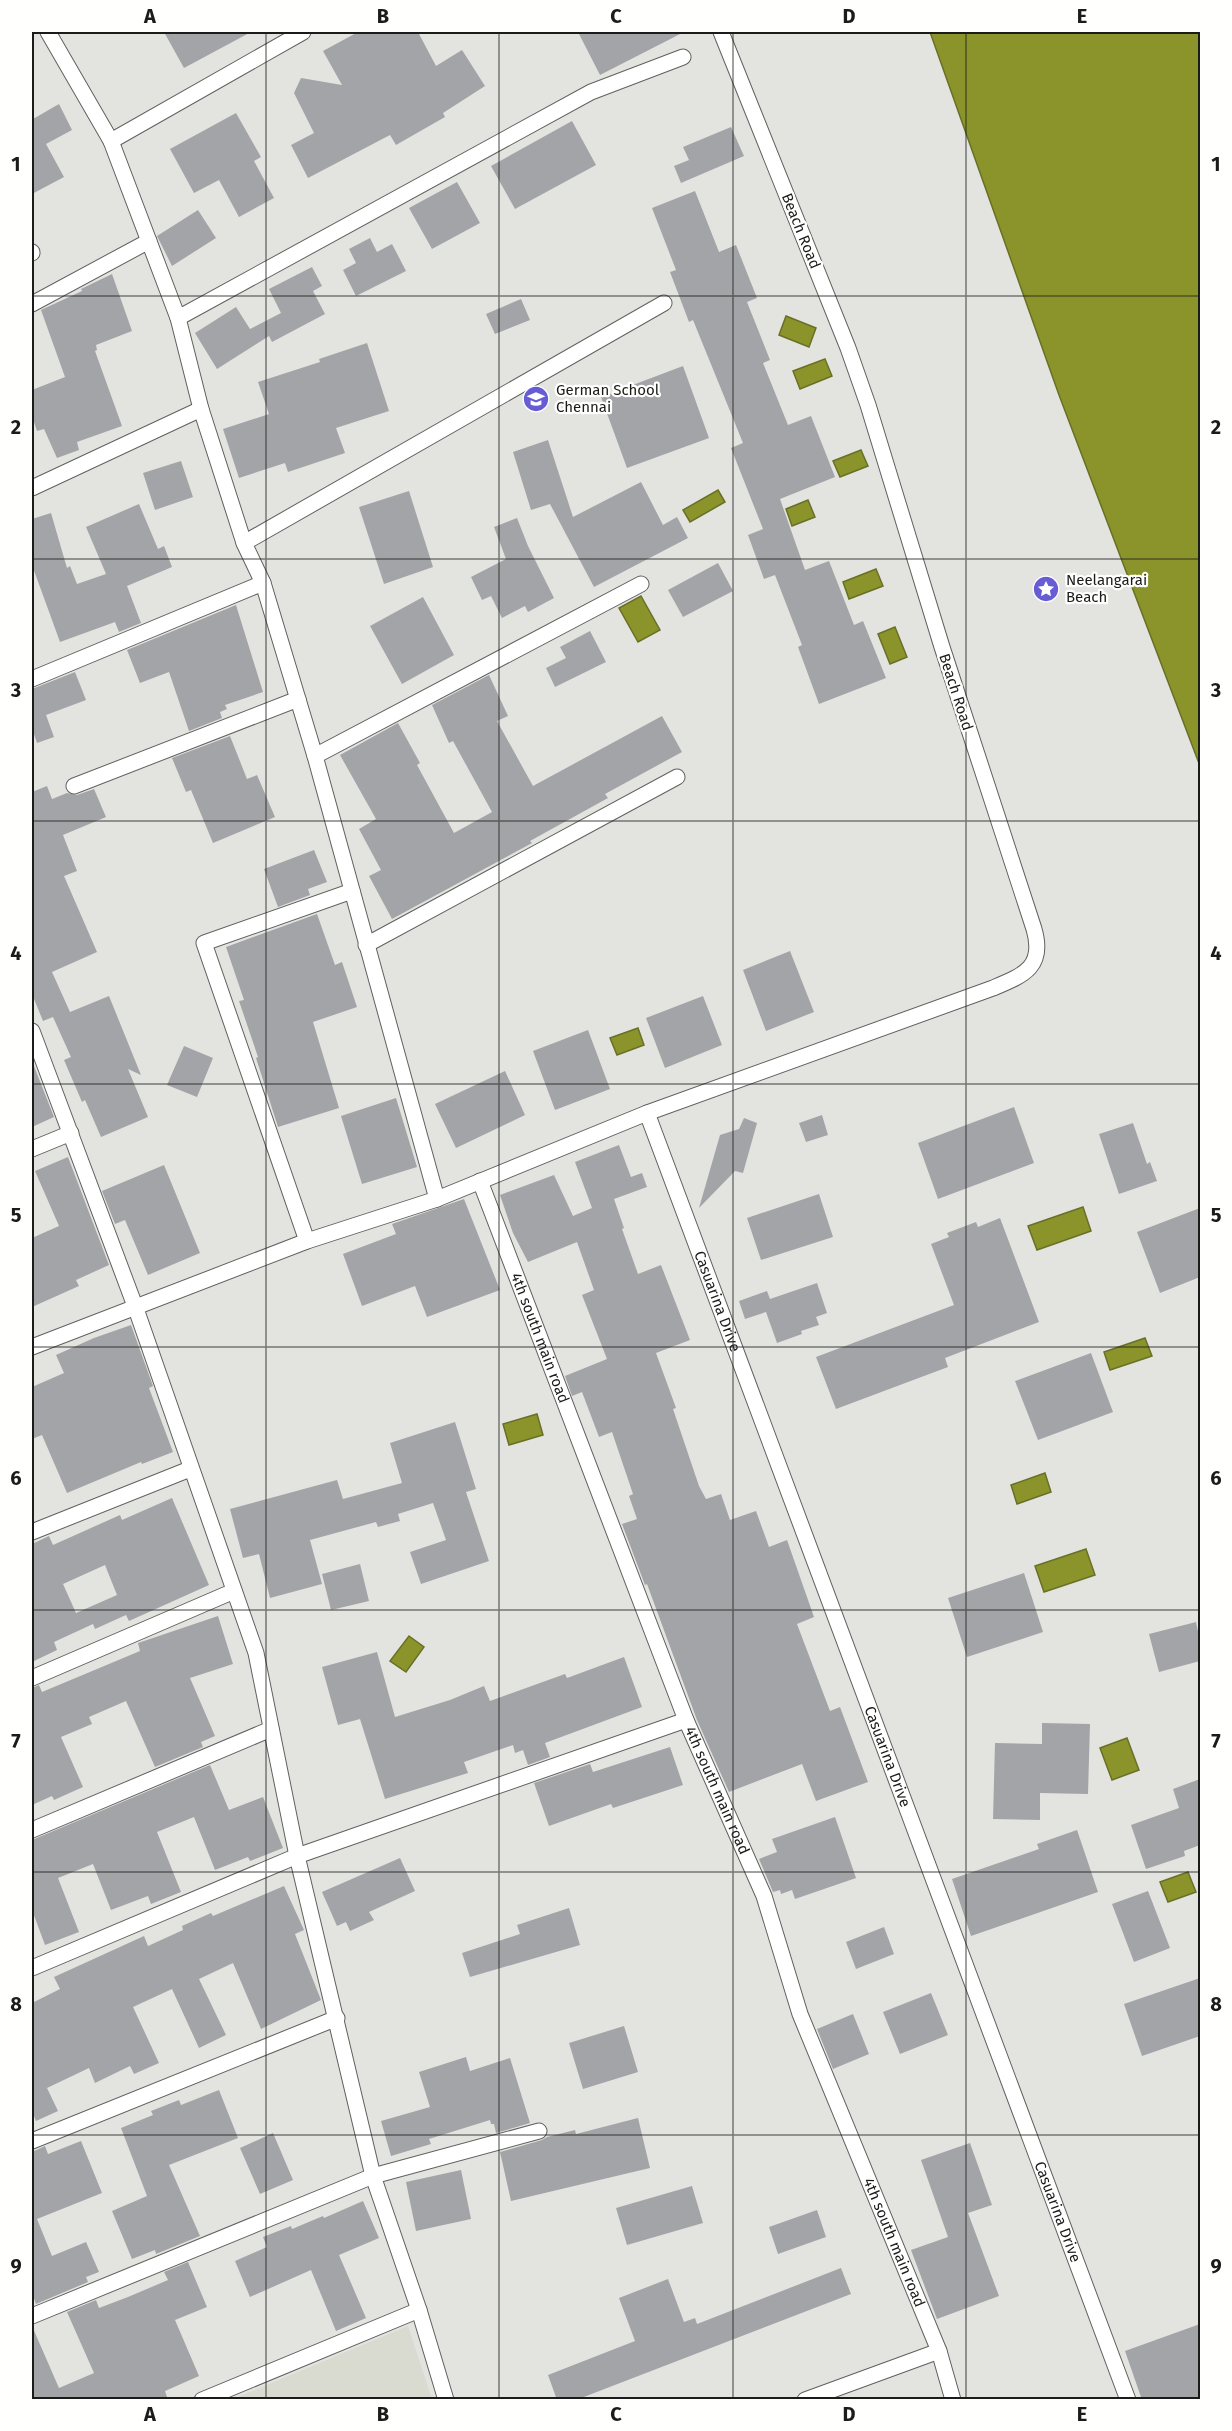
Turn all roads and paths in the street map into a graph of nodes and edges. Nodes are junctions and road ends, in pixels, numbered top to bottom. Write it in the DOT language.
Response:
graph roads {
  1 [pos="48,32"];
  2 [pos="303,32"];
  3 [pos="721,32"];
  4 [pos="683,57"];
  5 [pos="111,141"];
  6 [pos="149,242"];
  7 [pos="664,303"];
  8 [pos="32,304"];
  9 [pos="178,318"];
  10 [pos="201,409"];
  11 [pos="32,488"];
  12 [pos="244,543"];
  13 [pos="263,583"];
  14 [pos="641,584"];
  15 [pos="32,679"];
  16 [pos="298,699"];
  17 [pos="315,756"];
  18 [pos="677,777"];
  19 [pos="74,786"];
  20 [pos="352,891"];
  21 [pos="366,945"];
  22 [pos="32,1031"];
  23 [pos="647,1113"];
  24 [pos="71,1133"];
  25 [pos="32,1149"];
  26 [pos="480,1181"];
  27 [pos="437,1199"];
  28 [pos="307,1241"];
  29 [pos="135,1306"];
  30 [pos="32,1347"];
  31 [pos="190,1469"];
  32 [pos="32,1532"];
  33 [pos="234,1591"];
  34 [pos="32,1678"];
  35 [pos="686,1720"];
  36 [pos="271,1729"];
  37 [pos="32,1830"];
  38 [pos="297,1856"];
  39 [pos="32,1968"];
  40 [pos="337,2018"];
  41 [pos="539,2131"];
  42 [pos="32,2141"];
  43 [pos="373,2176"];
  44 [pos="419,2310"];
  45 [pos="32,2316"];
  46 [pos="939,2351"];
  47 [pos="202,2400"];
  48 [pos="446,2400"];
  49 [pos="805,2400"];
  50 [pos="953,2400"];
  51 [pos="1128,2400"];
  1 -- 5 [label="street"];
  2 -- 5 [label="street"];
  3 -- 23 [label="street, Beach Road"];
  4 -- 9 [label="street"];
  5 -- 6 [label="street"];
  6 -- 8 [label="street"];
  6 -- 9 [label="street"];
  7 -- 12 [label="street"];
  9 -- 10 [label="street"];
  10 -- 11 [label="street"];
  10 -- 12 [label="street"];
  12 -- 13 [label="street"];
  13 -- 15 [label="street"];
  13 -- 16 [label="street"];
  14 -- 17 [label="street"];
  16 -- 17 [label="street"];
  16 -- 19 [label="street"];
  17 -- 20 [label="street"];
  18 -- 21 [label="street"];
  20 -- 21 [label="street"];
  20 -- 28 [label="street"];
  21 -- 27 [label="street"];
  22 -- 24 [label="street"];
  23 -- 26 [label="street, Beach Road"];
  23 -- 51 [label="street, Casuarina Drive"];
  24 -- 25 [label="street"];
  24 -- 29 [label="street"];
  26 -- 27 [label="street, Beach Road"];
  26 -- 35 [label="street, 4th south main road"];
  27 -- 28 [label="street, Beach Road"];
  28 -- 29 [label="street, Beach Road"];
  29 -- 30 [label="street, Beach Road"];
  29 -- 31 [label="street"];
  31 -- 32 [label="street"];
  31 -- 33 [label="street"];
  33 -- 34 [label="street"];
  33 -- 36 [label="street"];
  35 -- 38 [label="street"];
  35 -- 46 [label="street, 4th south main road"];
  36 -- 37 [label="street"];
  36 -- 38 [label="street"];
  38 -- 39 [label="street"];
  38 -- 40 [label="street"];
  40 -- 42 [label="street"];
  40 -- 43 [label="street"];
  41 -- 43 [label="street"];
  43 -- 44 [label="street"];
  43 -- 45 [label="street"];
  44 -- 47 [label="street"];
  44 -- 48 [label="street"];
  46 -- 49 [label="street"];
  46 -- 50 [label="street, 4th south main road"];
}
